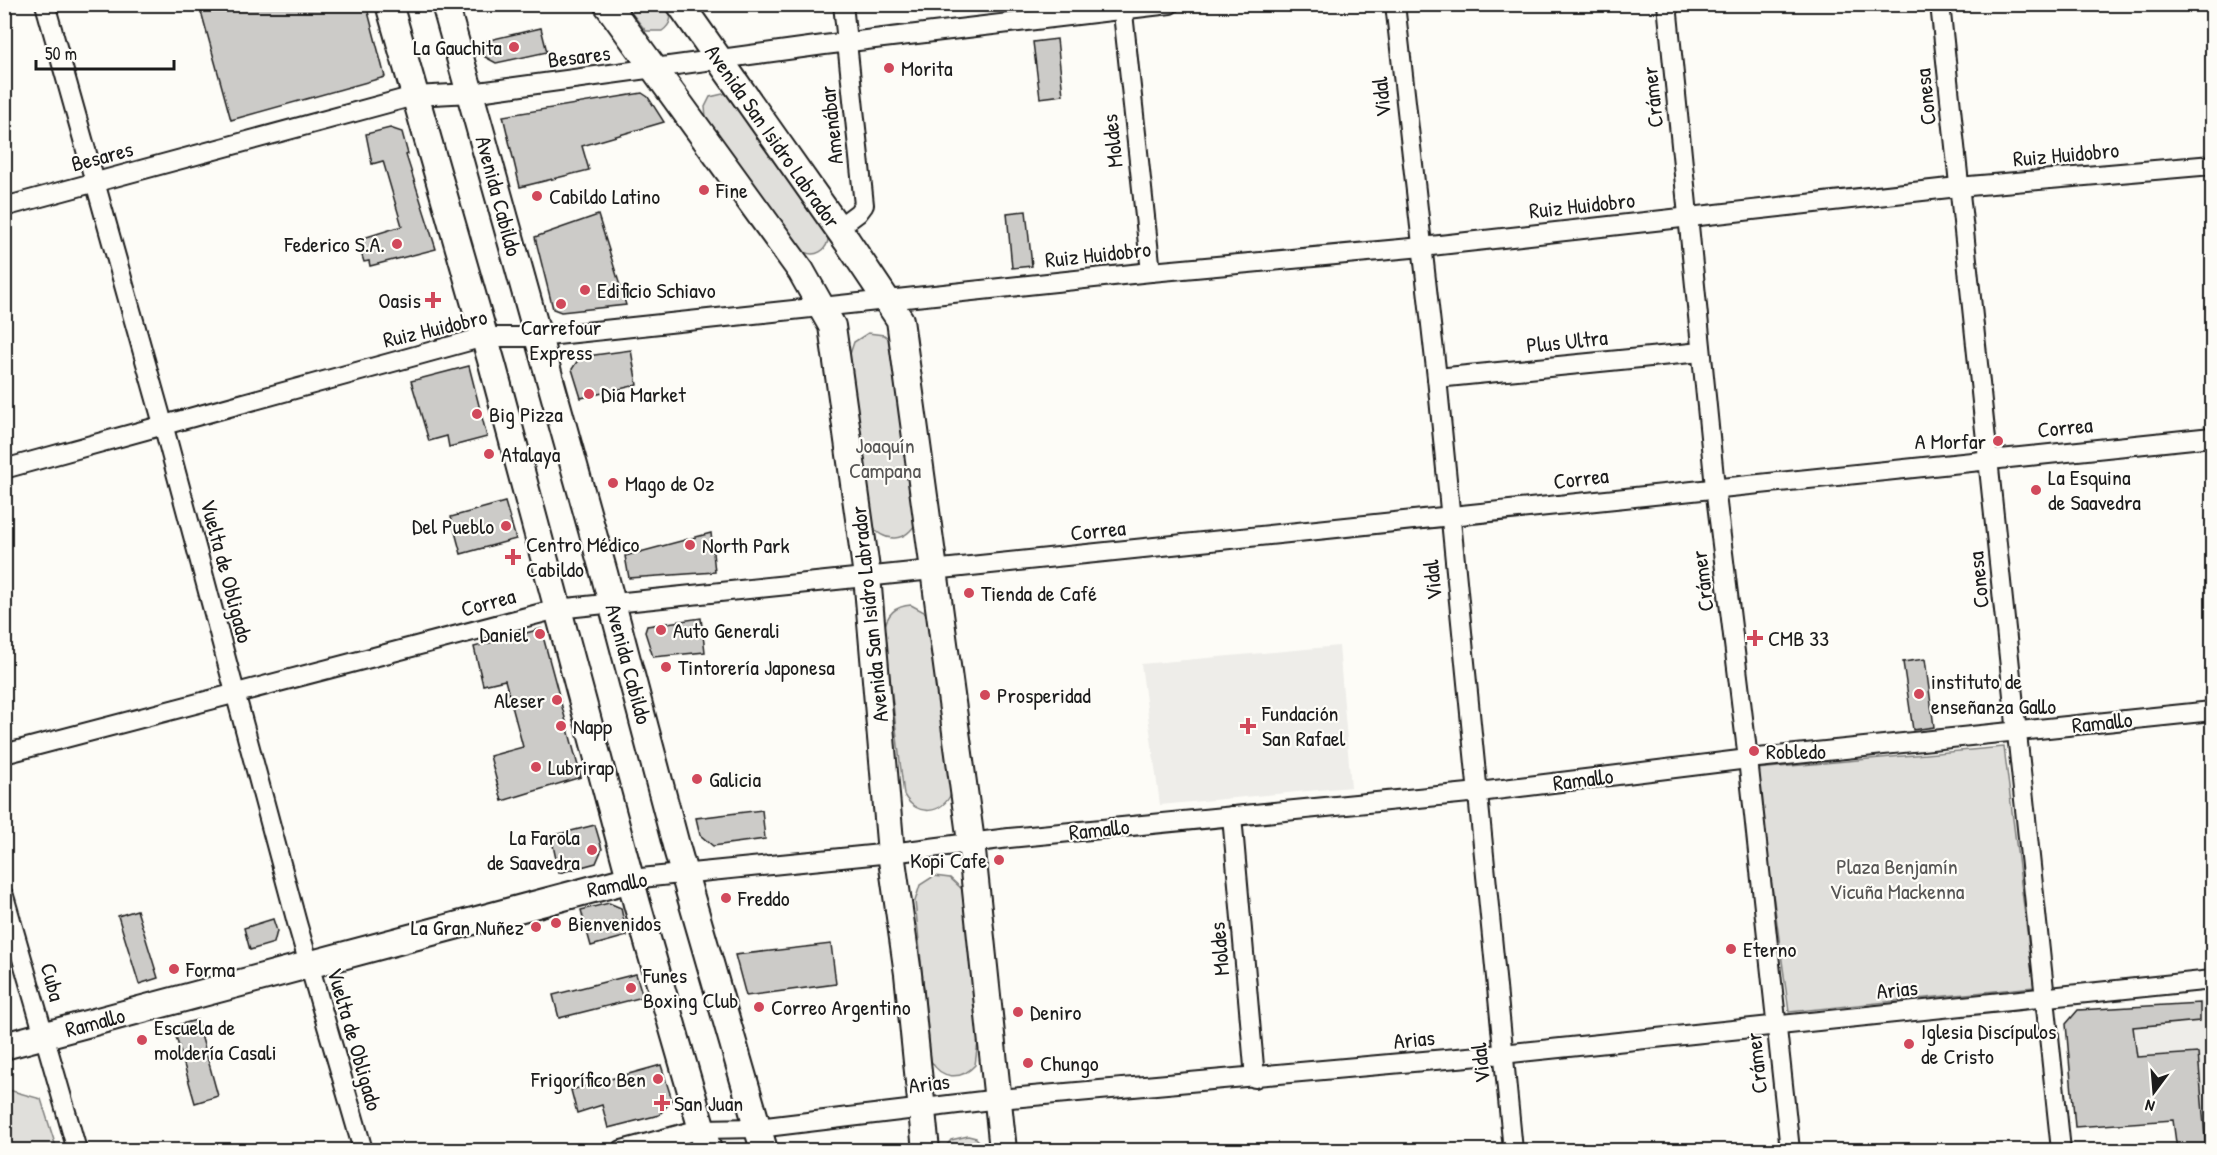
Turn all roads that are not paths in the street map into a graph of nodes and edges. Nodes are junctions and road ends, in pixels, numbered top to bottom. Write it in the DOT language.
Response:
graph roads {
  1 [pos="45,4"];
  2 [pos="389,4"];
  3 [pos="445,4"];
  4 [pos="607,4"];
  5 [pos="680,4"];
  6 [pos="843,4"];
  7 [pos="1170,4"];
  8 [pos="1395,4"];
  9 [pos="1667,4"];
  10 [pos="1940,4"];
  11 [pos="1122,7"];
  12 [pos="846,44"];
  13 [pos="720,62"];
  14 [pos="653,70"];
  15 [pos="471,93"];
  16 [pos="414,96"];
  17 [pos="2212,165"];
  18 [pos="94,183"];
  19 [pos="1958,188"];
  20 [pos="4,207"];
  21 [pos="1688,217"];
  22 [pos="838,228"];
  23 [pos="1422,247"];
  24 [pos="1151,272"];
  25 [pos="887,300"];
  26 [pos="823,308"];
  27 [pos="484,337"];
  28 [pos="538,338"];
  29 [pos="1701,352"];
  30 [pos="1437,378"];
  31 [pos="163,424"];
  32 [pos="2212,436"];
  33 [pos="1990,459"];
  34 [pos="4,469"];
  35 [pos="1715,487"];
  36 [pos="1450,518"];
  37 [pos="934,571"];
  38 [pos="867,576"];
  39 [pos="612,604"];
  40 [pos="557,609"];
  41 [pos="236,693"];
  42 [pos="2212,711"];
  43 [pos="2019,731"];
  44 [pos="4,754"];
  45 [pos="1748,759"];
  46 [pos="1479,792"];
  47 [pos="1232,816"];
  48 [pos="971,842"];
  49 [pos="891,853"];
  50 [pos="685,873"];
  51 [pos="631,879"];
  52 [pos="4,896"];
  53 [pos="309,965"];
  54 [pos="2212,980"];
  55 [pos="2046,998"];
  56 [pos="1777,1026"];
  57 [pos="43,1035"];
  58 [pos="4,1046"];
  59 [pos="1502,1054"];
  60 [pos="1255,1078"];
  61 [pos="999,1099"];
  62 [pos="922,1108"];
  63 [pos="761,1139"];
  64 [pos="704,1140"];
  65 [pos="77,1150"];
  66 [pos="363,1150"];
  67 [pos="622,1150"];
  68 [pos="926,1150"];
  69 [pos="1003,1150"];
  70 [pos="1513,1150"];
  71 [pos="1790,1150"];
  72 [pos="2061,1150"];
  1 -- 18 [label="street, Vuelta de Obligado"];
  2 -- 16 [label="street"];
  3 -- 15 [label="street, Avenida Cabildo"];
  4 -- 14 [label="street, Avenida San Isidro Labrador"];
  5 -- 13 [label="street, Avenida San Isidro Labrador"];
  6 -- 12 [label="street, Amenábar"];
  7 -- 11 [label="street, Besares"];
  8 -- 23 [label="street, Vidal"];
  9 -- 21 [label="street, Crámer"];
  10 -- 19 [label="street, Conesa"];
  11 -- 12 [label="street, Besares"];
  11 -- 24 [label="street, Moldes"];
  12 -- 13 [label="street, Besares"];
  12 -- 22 [label="street, Amenábar"];
  13 -- 14 [label="street, Besares"];
  13 -- 22 [label="street, Avenida San Isidro Labrador"];
  14 -- 15 [label="street, Besares"];
  14 -- 26 [label="street, Avenida San Isidro Labrador"];
  15 -- 16 [label="street, Besares"];
  15 -- 28 [label="street, Avenida Cabildo"];
  16 -- 18 [label="street, Besares"];
  16 -- 27 [label="street"];
  17 -- 19 [label="street, Ruiz Huidobro"];
  18 -- 20 [label="street, Besares"];
  18 -- 31 [label="street, Vuelta de Obligado"];
  19 -- 21 [label="street, Ruiz Huidobro"];
  19 -- 33 [label="street, Conesa"];
  21 -- 23 [label="street, Ruiz Huidobro"];
  21 -- 29 [label="street, Crámer"];
  22 -- 25 [label="street, Avenida San Isidro Labrador"];
  23 -- 24 [label="street, Ruiz Huidobro"];
  23 -- 30 [label="street, Vidal"];
  24 -- 25 [label="street, Ruiz Huidobro"];
  25 -- 26 [label="street, Ruiz Huidobro"];
  25 -- 37 [label="street, Avenida San Isidro Labrador"];
  26 -- 28 [label="street, Ruiz Huidobro"];
  26 -- 38 [label="street, Avenida San Isidro Labrador"];
  27 -- 28 [label="street, Ruiz Huidobro"];
  27 -- 31 [label="street, Ruiz Huidobro"];
  27 -- 40 [label="street"];
  28 -- 39 [label="street, Avenida Cabildo"];
  29 -- 30 [label="street, Plus Ultra"];
  29 -- 35 [label="street, Crámer"];
  30 -- 36 [label="street, Vidal"];
  31 -- 34 [label="street, Ruiz Huidobro"];
  31 -- 41 [label="street, Vuelta de Obligado"];
  32 -- 33 [label="street, Correa"];
  33 -- 35 [label="street, Correa"];
  33 -- 43 [label="street, Conesa"];
  35 -- 36 [label="street, Correa"];
  35 -- 45 [label="street, Crámer"];
  36 -- 37 [label="street, Correa"];
  36 -- 46 [label="street, Vidal"];
  37 -- 38 [label="street, Correa"];
  37 -- 48 [label="street, Avenida San Isidro Labrador"];
  38 -- 39 [label="street, Correa"];
  38 -- 49 [label="street, Avenida San Isidro Labrador"];
  39 -- 40 [label="street, Correa"];
  39 -- 50 [label="street, Avenida Cabildo"];
  40 -- 41 [label="street, Correa"];
  40 -- 51 [label="street"];
  41 -- 44 [label="street, Correa"];
  41 -- 53 [label="street, Vuelta de Obligado"];
  42 -- 43 [label="street, Ramallo"];
  43 -- 45 [label="street, Ramallo"];
  43 -- 55 [label="street, Conesa"];
  45 -- 46 [label="street, Ramallo"];
  45 -- 56 [label="street, Crámer"];
  46 -- 47 [label="street, Ramallo"];
  46 -- 59 [label="street, Vidal"];
  47 -- 48 [label="street, Ramallo"];
  47 -- 60 [label="street, Moldes"];
  48 -- 49 [label="street, Ramallo"];
  48 -- 61 [label="street, Avenida San Isidro Labrador"];
  49 -- 50 [label="street, Ramallo"];
  49 -- 62 [label="street, Avenida San Isidro Labrador"];
  50 -- 51 [label="street, Ramallo"];
  50 -- 63 [label="street, Avenida Cabildo"];
  51 -- 53 [label="street, Ramallo"];
  51 -- 64 [label="street"];
  52 -- 57 [label="street, Cuba"];
  53 -- 57 [label="street, Ramallo"];
  53 -- 66 [label="street, Vuelta de Obligado"];
  54 -- 55 [label="street, Arias"];
  55 -- 56 [label="street, Arias"];
  55 -- 72 [label="street, Conesa"];
  56 -- 59 [label="street, Arias"];
  56 -- 71 [label="street, Crámer"];
  57 -- 58 [label="street, Ramallo"];
  57 -- 65 [label="street, Cuba"];
  59 -- 60 [label="street, Arias"];
  59 -- 70 [label="street, Vidal"];
  60 -- 61 [label="street, Arias"];
  61 -- 62 [label="street, Arias"];
  61 -- 69 [label="street, Avenida San Isidro Labrador"];
  62 -- 63 [label="street, Arias"];
  62 -- 68 [label="street, Avenida San Isidro Labrador"];
  63 -- 64 [label="street, Arias"];
  64 -- 67 [label="street, Arias"];
}
